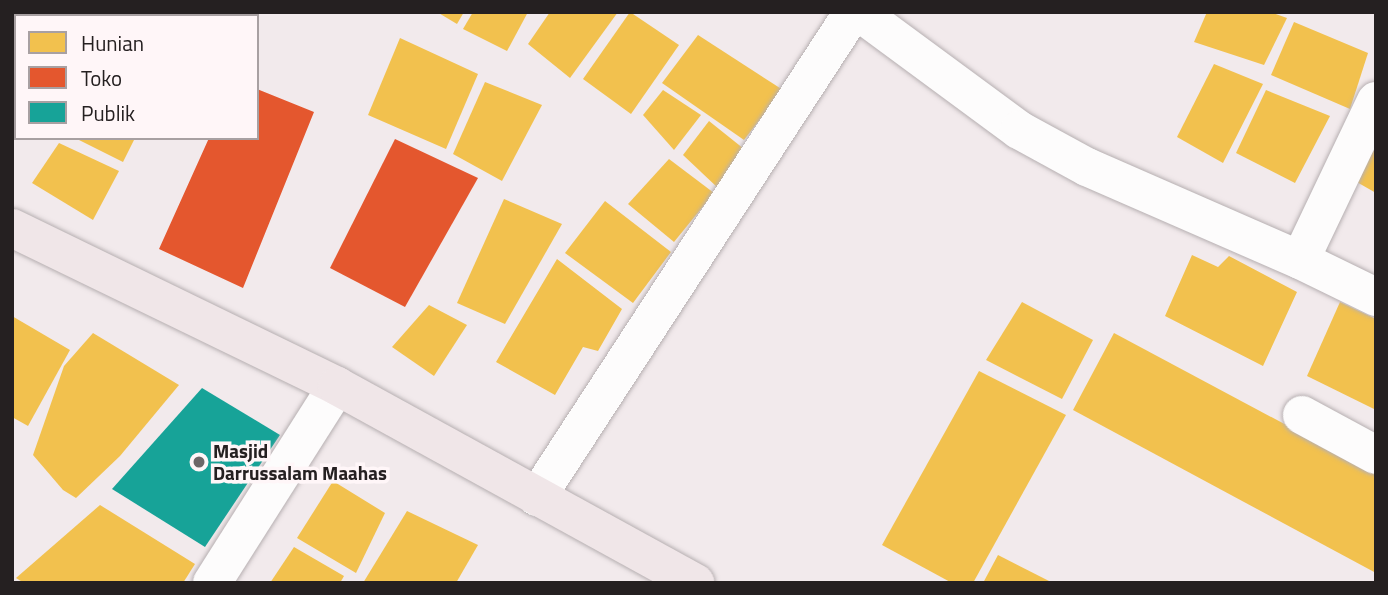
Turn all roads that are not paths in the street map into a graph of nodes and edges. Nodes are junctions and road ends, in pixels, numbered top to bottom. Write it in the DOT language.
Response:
graph roads {
  1 [pos="853,12"];
  2 [pos="859,12"];
  3 [pos="1376,101"];
  4 [pos="12,228"];
  5 [pos="1300,260"];
  6 [pos="1376,297"];
  7 [pos="337,386"];
  8 [pos="1302,415"];
  9 [pos="1376,455"];
  10 [pos="537,497"];
  11 [pos="212,583"];
  12 [pos="696,583"];
  1 -- 10 [label="street"];
  2 -- 5 [label="street"];
  3 -- 5 [label="street"];
  4 -- 7 [label="highway"];
  5 -- 6 [label="street"];
  7 -- 10 [label="highway"];
  7 -- 11 [label="street"];
  8 -- 9 [label="street"];
  10 -- 12 [label="highway"];
}
